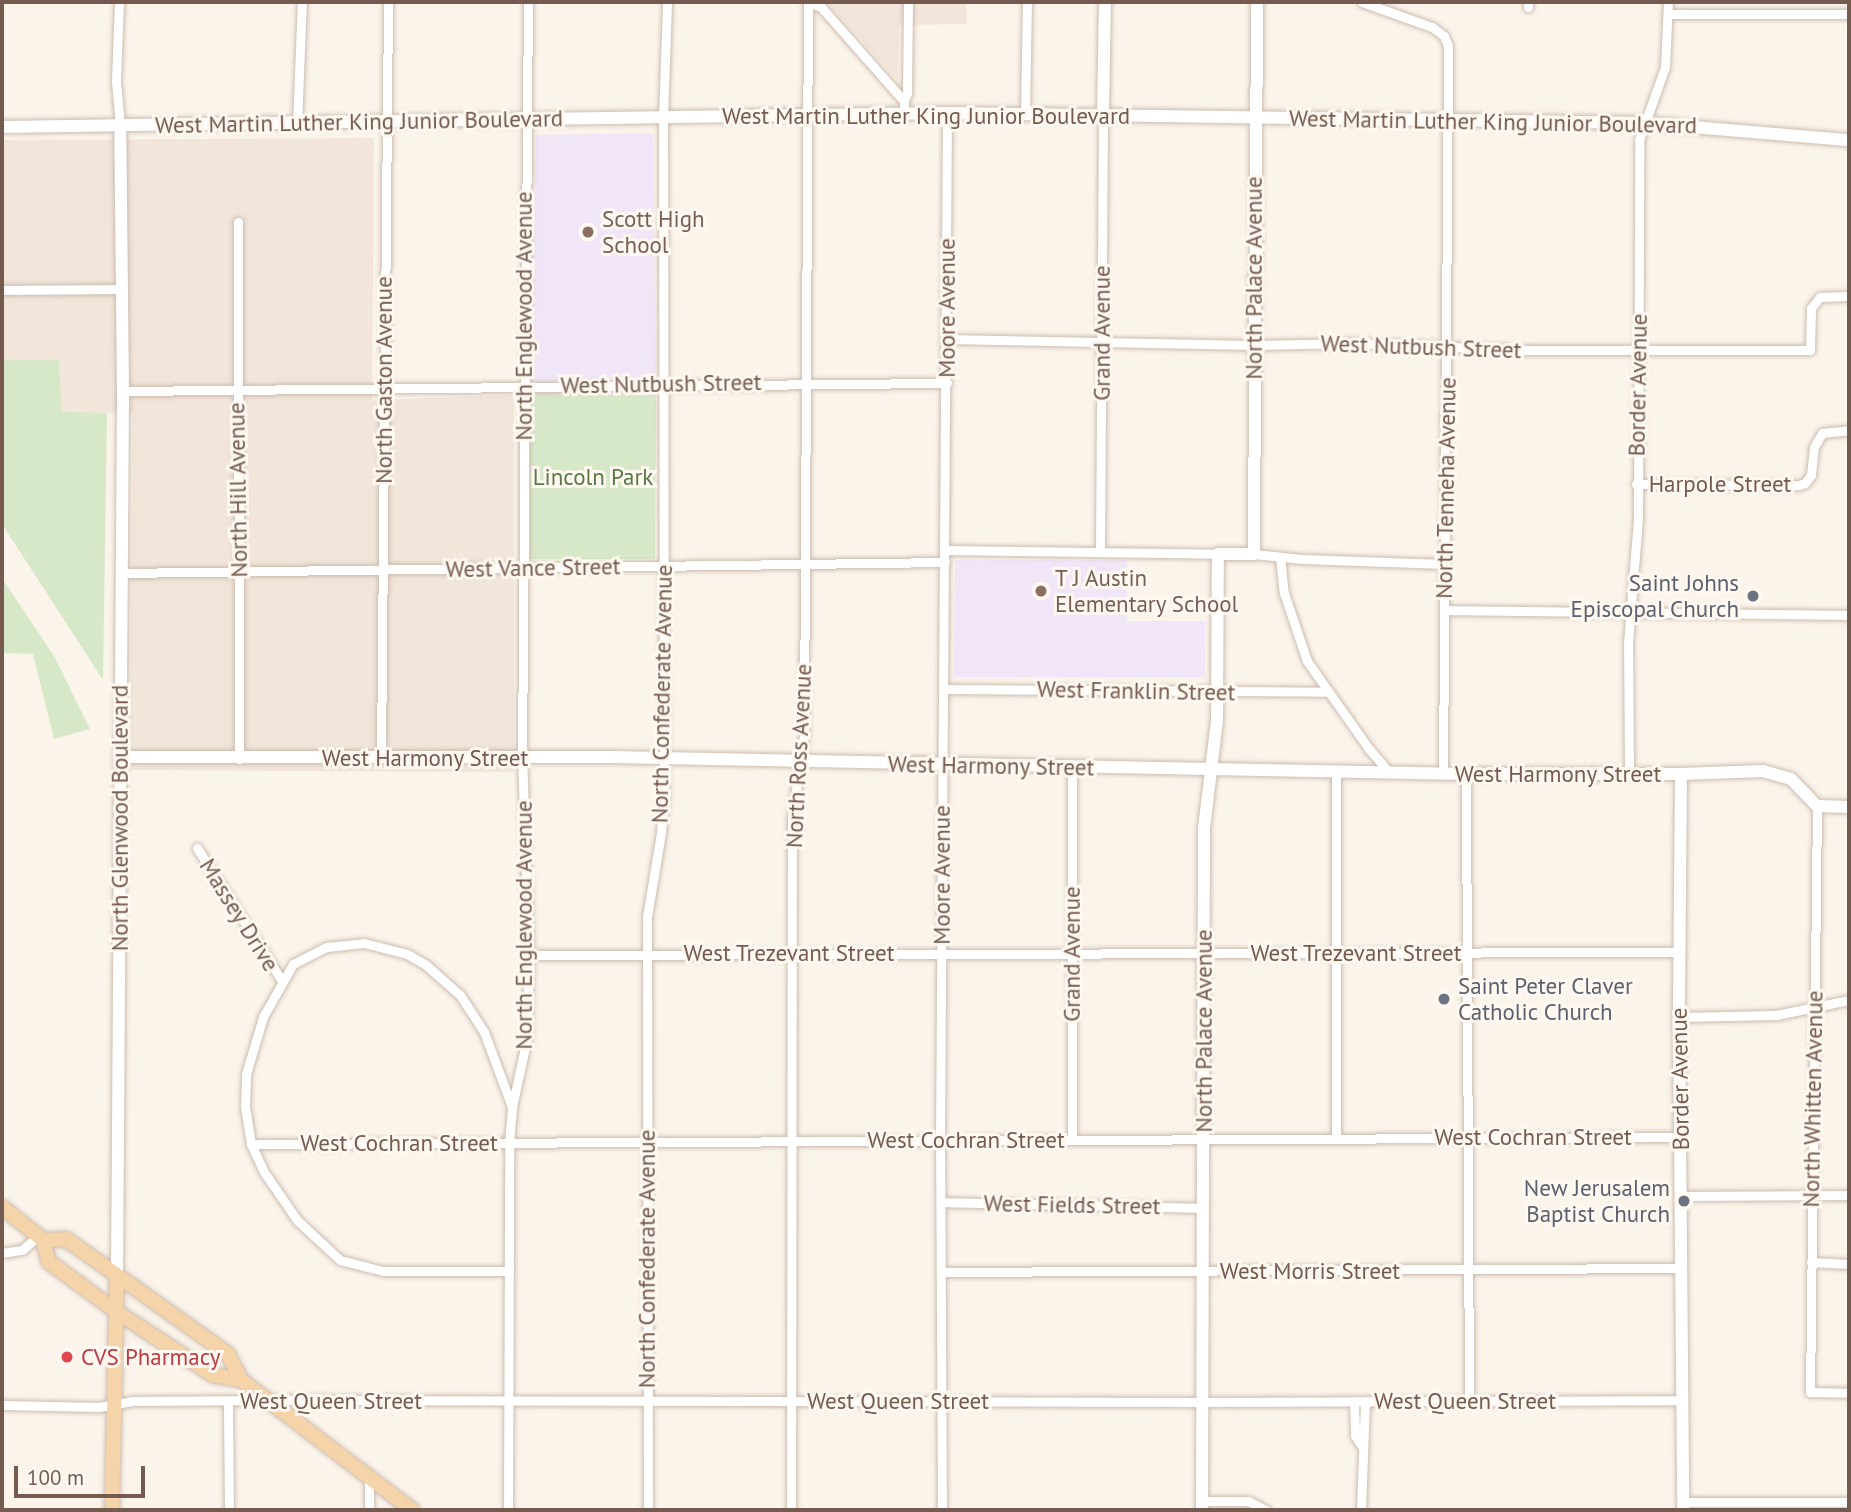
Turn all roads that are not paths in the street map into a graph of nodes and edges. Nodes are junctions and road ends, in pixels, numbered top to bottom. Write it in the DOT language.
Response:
graph roads {
  1 [pos="119,2"];
  2 [pos="302,2"];
  3 [pos="388,2"];
  4 [pos="528,2"];
  5 [pos="667,2"];
  6 [pos="808,2"];
  7 [pos="908,2"];
  8 [pos="1027,2"];
  9 [pos="1105,2"];
  10 [pos="1257,2"];
  11 [pos="1362,2"];
  12 [pos="1668,2"];
  13 [pos="1668,14"];
  14 [pos="1849,14"];
  15 [pos="904,107"];
  16 [pos="805,113"];
  17 [pos="947,113"];
  18 [pos="1025,113"];
  19 [pos="1103,114"];
  20 [pos="1255,117"];
  21 [pos="663,118"];
  22 [pos="1446,118"];
  23 [pos="525,120"];
  24 [pos="386,122"];
  25 [pos="1644,123"];
  26 [pos="297,124"];
  27 [pos="120,126"];
  28 [pos="2,127"];
  29 [pos="1849,140"];
  30 [pos="238,222"];
  31 [pos="121,289"];
  32 [pos="2,290"];
  33 [pos="1849,296"];
  34 [pos="946,339"];
  35 [pos="1101,343"];
  36 [pos="1254,345"];
  37 [pos="1448,348"];
  38 [pos="1639,351"];
  39 [pos="805,382"];
  40 [pos="947,383"];
  41 [pos="665,384"];
  42 [pos="523,387"];
  43 [pos="383,389"];
  44 [pos="237,390"];
  45 [pos="123,391"];
  46 [pos="1849,430"];
  47 [pos="1636,484"];
  48 [pos="945,550"];
  49 [pos="1100,551"];
  50 [pos="1218,554"];
  51 [pos="1254,554"];
  52 [pos="1280,557"];
  53 [pos="945,562"];
  54 [pos="804,564"];
  55 [pos="1445,564"];
  56 [pos="664,566"];
  57 [pos="523,568"];
  58 [pos="384,570"];
  59 [pos="240,572"];
  60 [pos="120,573"];
  61 [pos="1444,610"];
  62 [pos="1630,613"];
  63 [pos="1849,615"];
  64 [pos="944,689"];
  65 [pos="1219,692"];
  66 [pos="1328,692"];
  67 [pos="120,757"];
  68 [pos="382,758"];
  69 [pos="239,759"];
  70 [pos="522,759"];
  71 [pos="662,761"];
  72 [pos="800,762"];
  73 [pos="942,764"];
  74 [pos="1072,768"];
  75 [pos="1212,770"];
  76 [pos="1336,773"];
  77 [pos="1390,773"];
  78 [pos="1443,773"];
  79 [pos="1629,773"];
  80 [pos="1466,774"];
  81 [pos="1681,774"];
  82 [pos="1817,806"];
  83 [pos="1849,807"];
  84 [pos="197,848"];
  85 [pos="1468,952"];
  86 [pos="1679,952"];
  87 [pos="646,953"];
  88 [pos="793,953"];
  89 [pos="1203,953"];
  90 [pos="942,954"];
  91 [pos="1072,954"];
  92 [pos="1335,954"];
  93 [pos="529,955"];
  94 [pos="282,981"];
  95 [pos="1849,1000"];
  96 [pos="1814,1005"];
  97 [pos="1679,1017"];
  98 [pos="512,1107"];
  99 [pos="1467,1137"];
  100 [pos="1680,1137"];
  101 [pos="1204,1138"];
  102 [pos="1336,1138"];
  103 [pos="792,1140"];
  104 [pos="940,1140"];
  105 [pos="1072,1140"];
  106 [pos="647,1142"];
  107 [pos="509,1143"];
  108 [pos="251,1144"];
  109 [pos="1812,1195"];
  110 [pos="1849,1195"];
  111 [pos="1681,1196"];
  112 [pos="941,1202"];
  113 [pos="2,1207"];
  114 [pos="1203,1208"];
  115 [pos="40,1238"];
  116 [pos="2,1253"];
  117 [pos="1811,1262"];
  118 [pos="1849,1264"];
  119 [pos="1680,1268"];
  120 [pos="1468,1270"];
  121 [pos="509,1271"];
  122 [pos="1202,1271"];
  123 [pos="941,1272"];
  124 [pos="117,1278"];
  125 [pos="117,1312"];
  126 [pos="241,1380"];
  127 [pos="1849,1393"];
  128 [pos="1682,1399"];
  129 [pos="270,1400"];
  130 [pos="793,1400"];
  131 [pos="228,1401"];
  132 [pos="508,1401"];
  133 [pos="648,1401"];
  134 [pos="1354,1401"];
  135 [pos="1365,1401"];
  136 [pos="1469,1401"];
  137 [pos="942,1402"];
  138 [pos="1200,1402"];
  139 [pos="114,1404"];
  140 [pos="2,1405"];
  141 [pos="1363,1446"];
  142 [pos="369,1476"];
  143 [pos="1849,1502"];
  144 [pos="1202,1506"];
  145 [pos="1683,1506"];
  146 [pos="112,1510"];
  147 [pos="229,1510"];
  148 [pos="369,1510"];
  149 [pos="412,1510"];
  150 [pos="508,1510"];
  151 [pos="648,1510"];
  152 [pos="792,1510"];
  153 [pos="942,1510"];
  154 [pos="1266,1510"];
  155 [pos="1361,1510"];
  1 -- 27 [label="street"];
  2 -- 26 [label="street"];
  3 -- 24 [label="street, North Gaston Avenue"];
  4 -- 23 [label="street, North Englewood Avenue"];
  5 -- 21 [label="street, North Confederate Avenue"];
  6 -- 15 [label="street"];
  6 -- 16 [label="street, North Ross Avenue"];
  7 -- 15 [label="street"];
  8 -- 18 [label="street"];
  9 -- 19 [label="street"];
  10 -- 20 [label="street, North Palace Avenue"];
  11 -- 22 [label="street, North Tenneha Avenue"];
  12 -- 13 [label="street, Border Avenue"];
  13 -- 14 [label="street"];
  13 -- 25 [label="street, Border Avenue"];
  15 -- 16 [label="street, West Martin Luther King Junior Boulevard"];
  15 -- 17 [label="street, West Martin Luther King Junior Boulevard"];
  16 -- 21 [label="street, West Martin Luther King Junior Boulevard"];
  16 -- 39 [label="street, North Ross Avenue"];
  17 -- 18 [label="street, West Martin Luther King Junior Boulevard"];
  17 -- 34 [label="street, Moore Avenue"];
  18 -- 19 [label="street, West Martin Luther King Junior Boulevard"];
  19 -- 20 [label="street, West Martin Luther King Junior Boulevard"];
  19 -- 35 [label="street, Grand Avenue"];
  20 -- 22 [label="street, West Martin Luther King Junior Boulevard"];
  20 -- 36 [label="street, North Palace Avenue"];
  21 -- 23 [label="street, West Martin Luther King Junior Boulevard"];
  21 -- 41 [label="street, North Confederate Avenue"];
  22 -- 25 [label="street, West Martin Luther King Junior Boulevard"];
  22 -- 37 [label="street, North Tenneha Avenue"];
  23 -- 24 [label="street, West Martin Luther King Junior Boulevard"];
  23 -- 42 [label="street, North Englewood Avenue"];
  24 -- 26 [label="street, West Martin Luther King Junior Boulevard"];
  24 -- 43 [label="street, North Gaston Avenue"];
  25 -- 29 [label="street, West Martin Luther King Junior Boulevard"];
  25 -- 38 [label="street, Border Avenue"];
  26 -- 27 [label="street, West Martin Luther King Junior Boulevard"];
  27 -- 28 [label="street, West Martin Luther King Junior Boulevard"];
  27 -- 31 [label="street, North Glenwood Boulevard"];
  30 -- 44 [label="street, North Hill Avenue"];
  31 -- 32 [label="street"];
  31 -- 45 [label="street, North Glenwood Boulevard"];
  33 -- 38 [label="street, West Nutbush Street"];
  34 -- 35 [label="street, West Nutbush Street"];
  34 -- 40 [label="street, Moore Avenue"];
  35 -- 36 [label="street, West Nutbush Street"];
  35 -- 49 [label="street, Grand Avenue"];
  36 -- 37 [label="street, West Nutbush Street"];
  36 -- 51 [label="street, North Palace Avenue"];
  37 -- 38 [label="street, West Nutbush Street"];
  37 -- 55 [label="street, North Tenneha Avenue"];
  38 -- 47 [label="street, Border Avenue"];
  39 -- 40 [label="street, West Nutbush Street"];
  39 -- 41 [label="street, West Nutbush Street"];
  39 -- 54 [label="street, North Ross Avenue"];
  40 -- 48 [label="street, Moore Avenue"];
  41 -- 42 [label="street, West Nutbush Street"];
  41 -- 56 [label="street, North Confederate Avenue"];
  42 -- 43 [label="street, West Nutbush Street"];
  42 -- 57 [label="street, North Englewood Avenue"];
  43 -- 44 [label="street, West Nutbush Street"];
  43 -- 58 [label="street, North Gaston Avenue"];
  44 -- 45 [label="street, West Nutbush Street"];
  44 -- 59 [label="street, North Hill Avenue"];
  45 -- 60 [label="street, North Glenwood Boulevard"];
  46 -- 47 [label="street, Harpole Street"];
  47 -- 62 [label="street, Border Avenue"];
  48 -- 49 [label="street"];
  48 -- 53 [label="street, Moore Avenue"];
  49 -- 50 [label="street"];
  50 -- 51 [label="street"];
  50 -- 65 [label="street, North Palace Avenue"];
  51 -- 52 [label="street"];
  52 -- 55 [label="street"];
  52 -- 66 [label="street"];
  53 -- 54 [label="street, West Vance Street"];
  53 -- 64 [label="street, Moore Avenue"];
  54 -- 56 [label="street, West Vance Street"];
  54 -- 72 [label="street, North Ross Avenue"];
  55 -- 61 [label="street, North Tenneha Avenue"];
  56 -- 57 [label="street, West Vance Street"];
  56 -- 71 [label="street, North Confederate Avenue"];
  57 -- 58 [label="street, West Vance Street"];
  57 -- 70 [label="street, North Englewood Avenue"];
  58 -- 59 [label="street, West Vance Street"];
  58 -- 68 [label="street, North Gaston Avenue"];
  59 -- 60 [label="street, West Vance Street"];
  59 -- 69 [label="street, North Hill Avenue"];
  60 -- 67 [label="street, North Glenwood Boulevard"];
  61 -- 62 [label="street"];
  61 -- 78 [label="street, North Tenneha Avenue"];
  62 -- 63 [label="street"];
  62 -- 79 [label="street, Border Avenue"];
  64 -- 65 [label="street, West Franklin Street"];
  64 -- 73 [label="street, Moore Avenue"];
  65 -- 66 [label="street, West Franklin Street"];
  65 -- 75 [label="street, North Palace Avenue"];
  66 -- 77 [label="street"];
  67 -- 69 [label="street, West Harmony Street"];
  67 -- 124 [label="street, North Glenwood Boulevard"];
  68 -- 69 [label="street, West Harmony Street"];
  68 -- 70 [label="street, West Harmony Street"];
  70 -- 71 [label="street, West Harmony Street"];
  70 -- 93 [label="street, North Englewood Avenue"];
  71 -- 72 [label="street, West Harmony Street"];
  71 -- 87 [label="street, North Confederate Avenue"];
  72 -- 73 [label="street, West Harmony Street"];
  72 -- 88 [label="street, North Ross Avenue"];
  73 -- 74 [label="street, West Harmony Street"];
  73 -- 90 [label="street, Moore Avenue"];
  74 -- 75 [label="street, West Harmony Street"];
  74 -- 91 [label="street, Grand Avenue"];
  75 -- 76 [label="street, West Harmony Street"];
  75 -- 89 [label="street, North Palace Avenue"];
  76 -- 77 [label="street, West Harmony Street"];
  76 -- 92 [label="street"];
  77 -- 78 [label="street, West Harmony Street"];
  78 -- 80 [label="street, West Harmony Street"];
  79 -- 80 [label="street, West Harmony Street"];
  79 -- 81 [label="street, West Harmony Street"];
  80 -- 85 [label="street"];
  81 -- 82 [label="street, West Harmony Street"];
  81 -- 86 [label="street, Border Avenue"];
  82 -- 83 [label="street"];
  82 -- 96 [label="street, North Whitten Avenue"];
  84 -- 94 [label="street, Massey Drive"];
  85 -- 86 [label="street, West Trezevant Street"];
  85 -- 92 [label="street, West Trezevant Street"];
  85 -- 99 [label="street"];
  86 -- 97 [label="street, Border Avenue"];
  87 -- 88 [label="street, West Trezevant Street"];
  87 -- 93 [label="street, West Trezevant Street"];
  87 -- 106 [label="street, North Confederate Avenue"];
  88 -- 90 [label="street, West Trezevant Street"];
  88 -- 103 [label="street, North Ross Avenue"];
  89 -- 91 [label="street, West Trezevant Street"];
  89 -- 92 [label="street, West Trezevant Street"];
  89 -- 101 [label="street, North Palace Avenue"];
  90 -- 91 [label="street, West Trezevant Street"];
  90 -- 104 [label="street, Moore Avenue"];
  91 -- 105 [label="street, Grand Avenue"];
  92 -- 102 [label="street"];
  93 -- 98 [label="street, North Englewood Avenue"];
  94 -- 98 [label="street"];
  94 -- 108 [label="street"];
  95 -- 96 [label="street"];
  96 -- 97 [label="street"];
  96 -- 109 [label="street, North Whitten Avenue"];
  97 -- 100 [label="street, Border Avenue"];
  98 -- 107 [label="street, North Englewood Avenue"];
  99 -- 100 [label="street, West Cochran Street"];
  99 -- 102 [label="street, West Cochran Street"];
  99 -- 120 [label="street"];
  100 -- 111 [label="street, Border Avenue"];
  101 -- 102 [label="street, West Cochran Street"];
  101 -- 105 [label="street, West Cochran Street"];
  101 -- 114 [label="street, North Palace Avenue"];
  103 -- 104 [label="street, West Cochran Street"];
  103 -- 106 [label="street, West Cochran Street"];
  103 -- 130 [label="street, North Ross Avenue"];
  104 -- 105 [label="street, West Cochran Street"];
  104 -- 112 [label="street, Moore Avenue"];
  106 -- 107 [label="street, West Cochran Street"];
  106 -- 133 [label="street, North Confederate Avenue"];
  107 -- 108 [label="street, West Cochran Street"];
  107 -- 121 [label="street, North Englewood Avenue"];
  108 -- 121 [label="street"];
  109 -- 110 [label="street"];
  109 -- 111 [label="street"];
  109 -- 117 [label="street, North Whitten Avenue"];
  111 -- 119 [label="street, Border Avenue"];
  112 -- 114 [label="street, West Fields Street"];
  112 -- 123 [label="street, Moore Avenue"];
  113 -- 115 [label="main road"];
  114 -- 122 [label="street, North Palace Avenue"];
  115 -- 116 [label="street"];
  115 -- 124 [label="main road"];
  115 -- 125 [label="main road"];
  117 -- 118 [label="street"];
  117 -- 127 [label="street, North Whitten Avenue"];
  119 -- 120 [label="street, West Morris Street"];
  119 -- 128 [label="street, Border Avenue"];
  120 -- 122 [label="street, West Morris Street"];
  120 -- 136 [label="street"];
  121 -- 132 [label="street, North Englewood Avenue"];
  122 -- 123 [label="street, West Morris Street"];
  122 -- 138 [label="street, North Palace Avenue"];
  123 -- 137 [label="street, Moore Avenue"];
  124 -- 125 [label="main road, North Glenwood Boulevard"];
  124 -- 126 [label="main road"];
  125 -- 126 [label="main road"];
  125 -- 139 [label="main road, North Glenwood Boulevard"];
  126 -- 129 [label="main road"];
  128 -- 136 [label="street, West Queen Street"];
  128 -- 145 [label="street, Border Avenue"];
  129 -- 131 [label="street, West Queen Street"];
  129 -- 132 [label="street, West Queen Street"];
  129 -- 142 [label="main road"];
  130 -- 133 [label="street, West Queen Street"];
  130 -- 137 [label="street, West Queen Street"];
  130 -- 152 [label="street, North Ross Avenue"];
  131 -- 139 [label="street, West Queen Street"];
  131 -- 147 [label="street"];
  132 -- 133 [label="street, West Queen Street"];
  132 -- 150 [label="street, North Englewood Avenue"];
  133 -- 151 [label="street, North Confederate Avenue"];
  134 -- 135 [label="street, West Queen Street"];
  134 -- 138 [label="street, West Queen Street"];
  134 -- 141 [label="street"];
  135 -- 136 [label="street, West Queen Street"];
  135 -- 141 [label="street"];
  137 -- 138 [label="street, West Queen Street"];
  137 -- 153 [label="street, Moore Avenue"];
  138 -- 144 [label="street, North Palace Avenue"];
  139 -- 140 [label="street, West Queen Street"];
  139 -- 146 [label="main road, North Glenwood Boulevard"];
  141 -- 155 [label="street"];
  142 -- 148 [label="street"];
  142 -- 149 [label="main road"];
  143 -- 145 [label="street"];
  144 -- 154 [label="street"];
}
